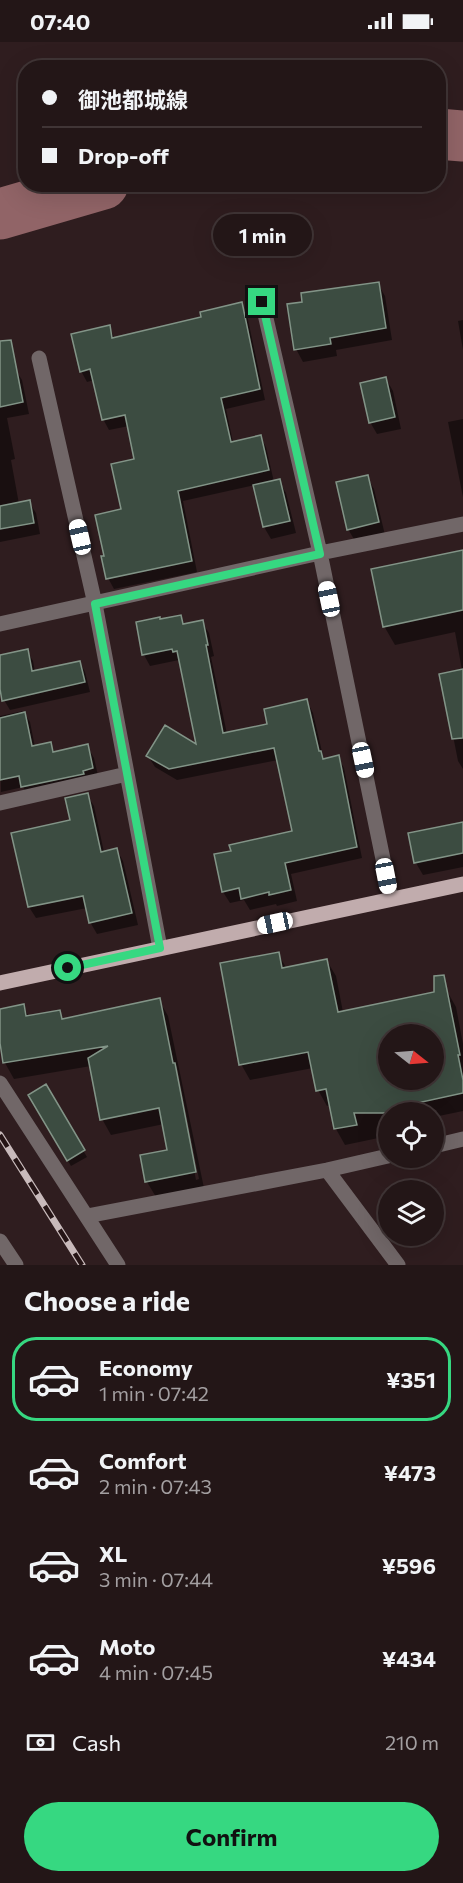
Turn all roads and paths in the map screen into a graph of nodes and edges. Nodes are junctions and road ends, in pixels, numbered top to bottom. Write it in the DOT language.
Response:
graph roads {
  1 [pos="262,302"];
  2 [pos="39,358"];
  3 [pos="463,524"];
  4 [pos="320,554"];
  5 [pos="95,604"];
  6 [pos="0,624"];
  7 [pos="127,774"];
  8 [pos="0,802"];
  9 [pos="463,884"];
  10 [pos="391,898"];
  11 [pos="160,948"];
  12 [pos="0,983"];
  13 [pos="0,1083"];
  14 [pos="463,1139"];
  15 [pos="444,1144"];
  16 [pos="378,1158"];
  17 [pos="327,1170"];
  18 [pos="87,1216"];
  19 [pos="0,1241"];
  20 [pos="16,1265"];
  21 [pos="118,1265"];
  22 [pos="398,1265"];
  1 -- 4 [label="street"];
  2 -- 5 [label="street"];
  3 -- 4 [label="street"];
  4 -- 5 [label="street"];
  4 -- 10 [label="street"];
  5 -- 6 [label="street"];
  5 -- 7 [label="street"];
  7 -- 8 [label="street"];
  7 -- 11 [label="street"];
  9 -- 10 [label="main road"];
  10 -- 11 [label="main road"];
  11 -- 12 [label="main road"];
  13 -- 18 [label="street"];
  14 -- 15 [label="street"];
  16 -- 17 [label="street"];
  17 -- 18 [label="street"];
  17 -- 22 [label="street"];
  18 -- 21 [label="street"];
  19 -- 20 [label="street"];
}
